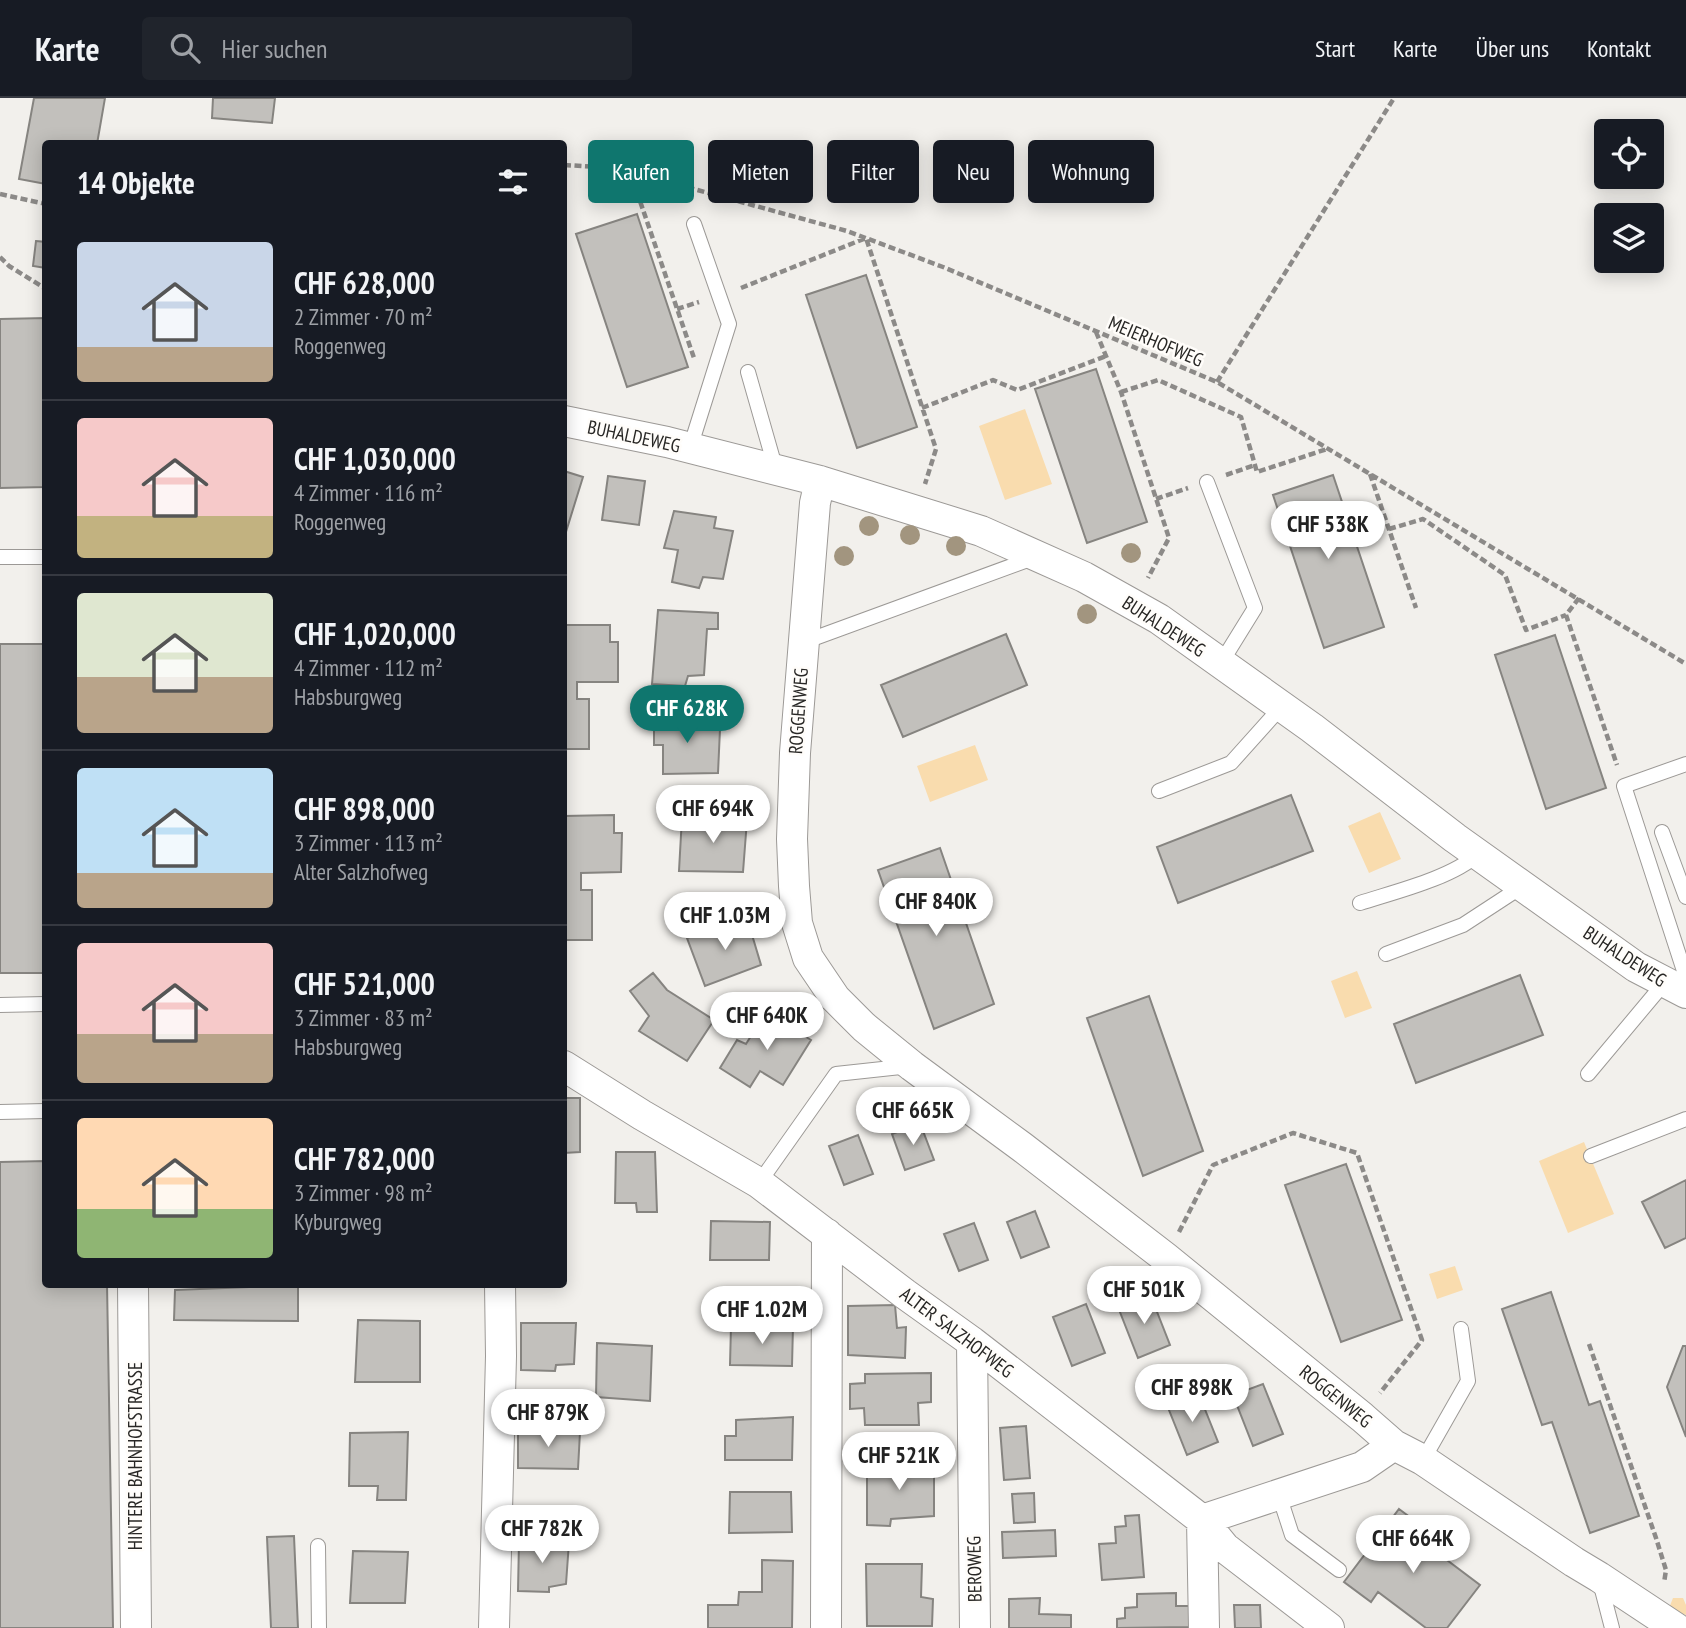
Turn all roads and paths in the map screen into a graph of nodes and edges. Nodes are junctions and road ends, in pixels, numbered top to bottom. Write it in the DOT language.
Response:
graph roads {
  1 [pos="1394,98"];
  2 [pos="567,165"];
  3 [pos="588,167"];
  4 [pos="694,189"];
  5 [pos="0,194"];
  6 [pos="42,203"];
  7 [pos="641,203"];
  8 [pos="694,224"];
  9 [pos="866,238"];
  10 [pos="0,257"];
  11 [pos="42,287"];
  12 [pos="720,296"];
  13 [pos="677,309"];
  14 [pos="1096,331"];
  15 [pos="1106,356"];
  16 [pos="695,359"];
  17 [pos="748,372"];
  18 [pos="1217,383"];
  19 [pos="1121,391"];
  20 [pos="922,408"];
  21 [pos="567,422"];
  22 [pos="690,448"];
  23 [pos="1328,449"];
  24 [pos="776,470"];
  25 [pos="1370,474"];
  26 [pos="820,481"];
  27 [pos="1207,482"];
  28 [pos="916,512"];
  29 [pos="1389,530"];
  30 [pos="1038,556"];
  31 [pos="0,557"];
  32 [pos="42,557"];
  33 [pos="1578,598"];
  34 [pos="1133,605"];
  35 [pos="1416,608"];
  36 [pos="1566,615"];
  37 [pos="804,642"];
  38 [pos="1221,663"];
  39 [pos="1686,664"];
  40 [pos="1282,706"];
  41 [pos="1686,764"];
  42 [pos="1624,786"];
  43 [pos="1159,791"];
  44 [pos="1662,832"];
  45 [pos="1478,854"];
  46 [pos="1524,887"];
  47 [pos="1686,897"];
  48 [pos="1360,903"];
  49 [pos="1386,954"];
  50 [pos="1679,984"];
  51 [pos="42,1004"];
  52 [pos="0,1006"];
  53 [pos="912,1066"];
  54 [pos="567,1068"];
  55 [pos="1588,1074"];
  56 [pos="42,1111"];
  57 [pos="0,1112"];
  58 [pos="1686,1119"];
  59 [pos="1591,1156"];
  60 [pos="759,1183"];
  61 [pos="827,1234"];
  62 [pos="1166,1258"];
  63 [pos="133,1288"];
  64 [pos="500,1288"];
  65 [pos="1461,1329"];
  66 [pos="972,1342"];
  67 [pos="1589,1345"];
  68 [pos="1362,1417"];
  69 [pos="1394,1445"];
  70 [pos="1423,1460"];
  71 [pos="1279,1494"];
  72 [pos="1202,1520"];
  73 [pos="318,1546"];
  74 [pos="1339,1570"];
  75 [pos="1599,1577"];
  76 [pos="1666,1622"];
  77 [pos="136,1628"];
  78 [pos="319,1628"];
  79 [pos="494,1628"];
  80 [pos="826,1628"];
  81 [pos="975,1628"];
  82 [pos="1204,1628"];
  83 [pos="1329,1628"];
  84 [pos="1612,1628"];
  1 -- 18 [label="path"];
  2 -- 3 [label="path, MEIERHOFWEG"];
  4 -- 9 [label="path, MEIERHOFWEG"];
  5 -- 6 [label="path"];
  7 -- 13 [label="path"];
  8 -- 12 [label="lane"];
  9 -- 12 [label="path"];
  9 -- 14 [label="path, MEIERHOFWEG"];
  9 -- 20 [label="path"];
  10 -- 11 [label="path"];
  12 -- 13 [label="path"];
  12 -- 22 [label="lane"];
  13 -- 16 [label="path"];
  14 -- 15 [label="path"];
  14 -- 18 [label="path, MEIERHOFWEG"];
  15 -- 19 [label="path"];
  15 -- 20 [label="path"];
  17 -- 24 [label="lane"];
  18 -- 23 [label="path, MEIERHOFWEG"];
  19 -- 23 [label="path"];
  19 -- 34 [label="path"];
  20 -- 28 [label="path"];
  21 -- 22 [label="street, BUHALDEWEG"];
  22 -- 24 [label="street, BUHALDEWEG"];
  23 -- 25 [label="path, MEIERHOFWEG"];
  24 -- 26 [label="street, BUHALDEWEG"];
  25 -- 29 [label="path"];
  25 -- 33 [label="path, MEIERHOFWEG"];
  26 -- 28 [label="street, BUHALDEWEG"];
  26 -- 37 [label="street, ROGGENWEG"];
  27 -- 38 [label="lane"];
  28 -- 30 [label="street, BUHALDEWEG"];
  29 -- 35 [label="path"];
  29 -- 36 [label="path"];
  30 -- 34 [label="street, BUHALDEWEG"];
  30 -- 37 [label="lane"];
  31 -- 32 [label="lane"];
  33 -- 36 [label="path"];
  33 -- 39 [label="path, MEIERHOFWEG"];
  34 -- 38 [label="street, BUHALDEWEG"];
  36 -- 42 [label="path"];
  37 -- 53 [label="street, ROGGENWEG"];
  38 -- 40 [label="street, BUHALDEWEG"];
  40 -- 43 [label="lane"];
  40 -- 45 [label="street, BUHALDEWEG"];
  41 -- 42 [label="lane"];
  42 -- 50 [label="lane"];
  44 -- 47 [label="lane"];
  45 -- 46 [label="street, BUHALDEWEG"];
  45 -- 48 [label="lane"];
  46 -- 49 [label="lane"];
  46 -- 50 [label="street, BUHALDEWEG"];
  50 -- 55 [label="lane"];
  51 -- 52 [label="lane"];
  53 -- 60 [label="lane"];
  53 -- 62 [label="street, ROGGENWEG"];
  54 -- 60 [label="street, ALTER SALZHOFWEG"];
  56 -- 57 [label="lane"];
  58 -- 59 [label="lane"];
  60 -- 61 [label="street, ALTER SALZHOFWEG"];
  61 -- 66 [label="street, ALTER SALZHOFWEG"];
  61 -- 80 [label="street"];
  62 -- 68 [label="street, ROGGENWEG"];
  62 -- 68 [label="path"];
  63 -- 77 [label="street, HINTERE BAHNHOFSTRASSE"];
  64 -- 79 [label="street"];
  65 -- 70 [label="lane"];
  66 -- 72 [label="street, ALTER SALZHOFWEG"];
  66 -- 81 [label="street, BEROWEG"];
  67 -- 76 [label="path"];
  68 -- 69 [label="street, ROGGENWEG"];
  69 -- 70 [label="street, ROGGENWEG"];
  69 -- 71 [label="street"];
  70 -- 75 [label="street, ROGGENWEG"];
  71 -- 72 [label="street"];
  71 -- 74 [label="lane"];
  72 -- 82 [label="street"];
  72 -- 83 [label="street, ALTER SALZHOFWEG"];
  73 -- 78 [label="lane"];
  75 -- 76 [label="street, ROGGENWEG"];
  75 -- 84 [label="lane"];
}
